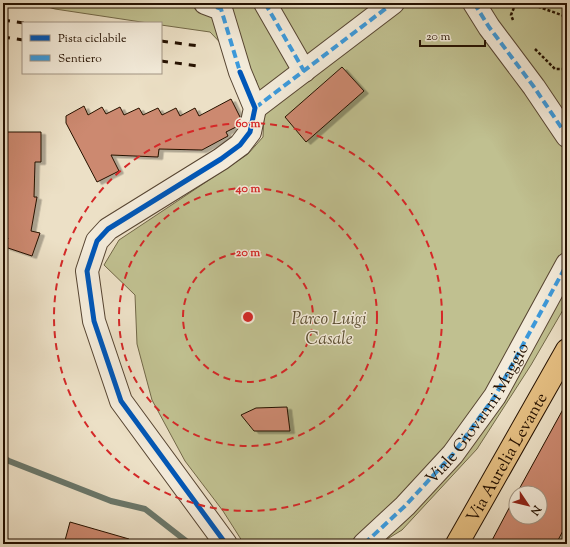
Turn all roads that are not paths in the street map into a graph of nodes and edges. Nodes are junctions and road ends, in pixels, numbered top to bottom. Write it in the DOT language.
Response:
graph roads {
  1 [pos="265,3"];
  2 [pos="393,3"];
  3 [pos="474,3"];
  4 [pos="216,5"];
  5 [pos="304,71"];
  6 [pos="255,108"];
  7 [pos="567,136"];
  8 [pos="567,264"];
  9 [pos="567,350"];
  10 [pos="226,544"];
  11 [pos="364,544"];
  12 [pos="457,544"];
  1 -- 5 [label="street"];
  2 -- 5 [label="street"];
  3 -- 7 [label="street"];
  4 -- 6 [label="street"];
  5 -- 6 [label="street"];
  6 -- 10 [label="street"];
  8 -- 11 [label="street, Viale Giovanni Maggio"];
  9 -- 12 [label="main road, Via Aurelia Levante"];
}
